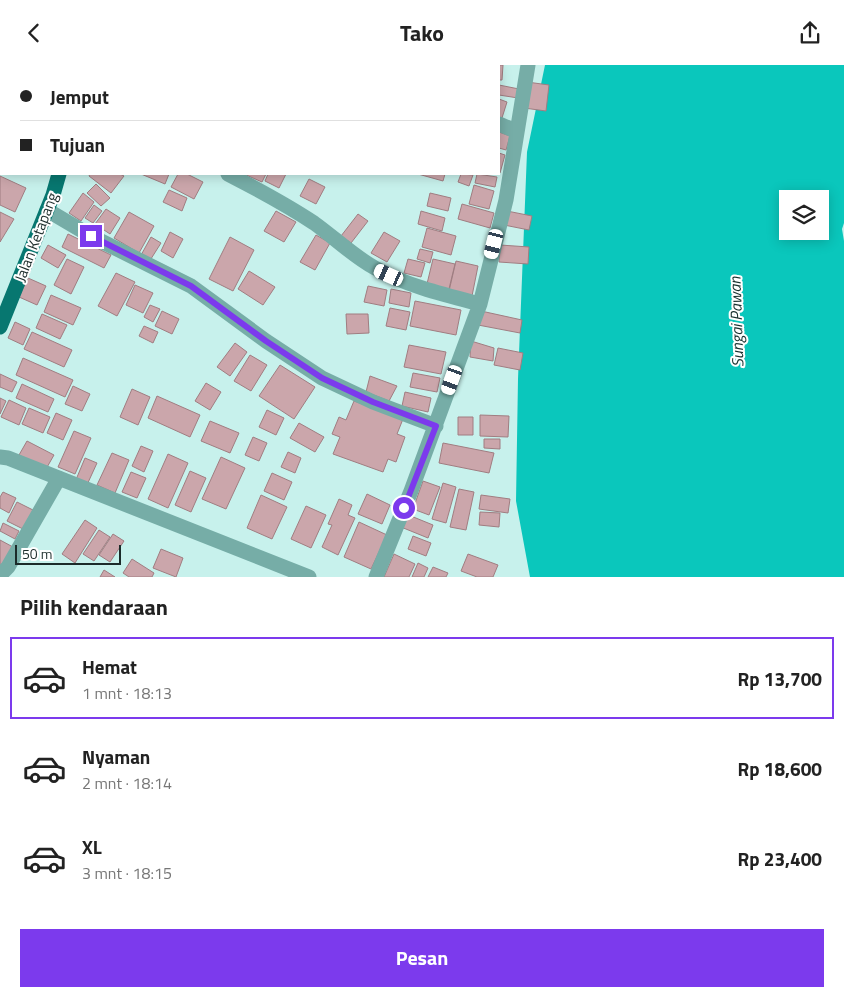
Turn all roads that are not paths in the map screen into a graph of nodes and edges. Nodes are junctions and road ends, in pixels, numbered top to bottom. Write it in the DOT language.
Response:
graph roads {
  1 [pos="528,65"];
  2 [pos="500,124"];
  3 [pos="516,131"];
  4 [pos="59,175"];
  5 [pos="230,175"];
  6 [pos="47,210"];
  7 [pos="480,304"];
  8 [pos="0,327"];
  9 [pos="436,426"];
  10 [pos="3,456"];
  11 [pos="59,478"];
  12 [pos="0,575"];
  13 [pos="309,577"];
  14 [pos="376,577"];
  1 -- 3 [label="street"];
  2 -- 3 [label="street"];
  3 -- 7 [label="street"];
  4 -- 6 [label="main road, Jalan Ketapang"];
  5 -- 7 [label="street"];
  6 -- 8 [label="main road, Jalan Ketapang"];
  6 -- 9 [label="street"];
  7 -- 9 [label="street"];
  9 -- 14 [label="street"];
  10 -- 11 [label="street"];
  11 -- 12 [label="street"];
  11 -- 13 [label="street"];
}
